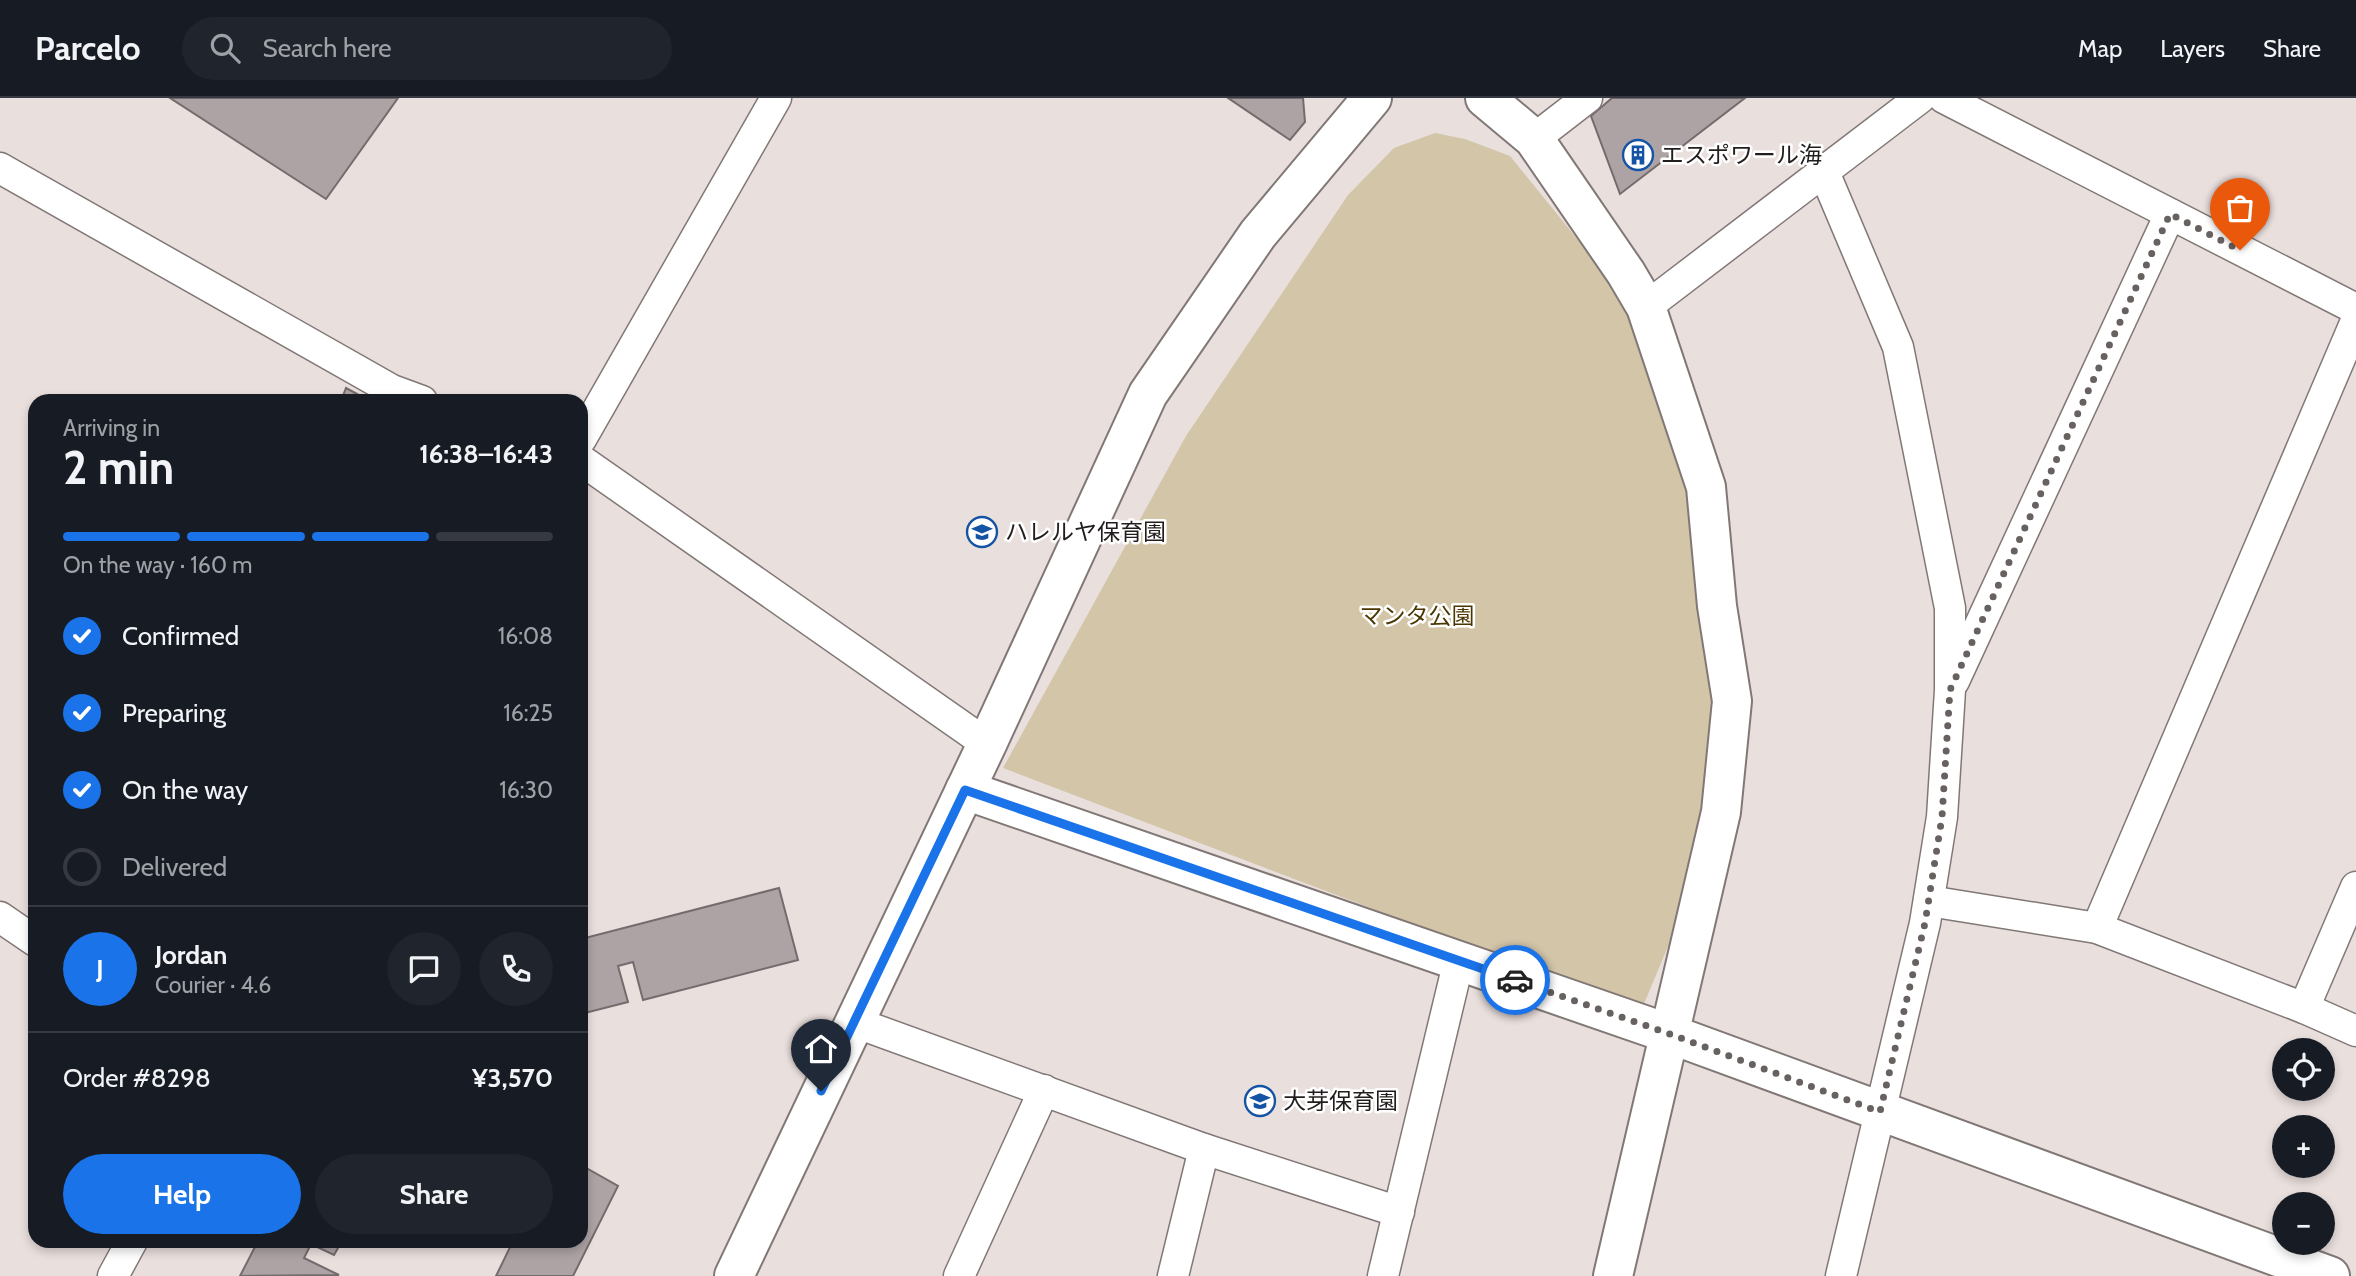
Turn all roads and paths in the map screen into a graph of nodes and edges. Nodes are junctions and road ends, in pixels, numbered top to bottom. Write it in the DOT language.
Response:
graph roads {
  1 [pos="776,98"];
  2 [pos="1372,98"];
  3 [pos="1485,98"];
  4 [pos="1587,98"];
  5 [pos="1920,98"];
  6 [pos="1944,98"];
  7 [pos="1534,139"];
  8 [pos="0,167"];
  9 [pos="1824,172"];
  10 [pos="2170,214"];
  11 [pos="1646,307"];
  12 [pos="2356,309"];
  13 [pos="2356,321"];
  14 [pos="403,394"];
  15 [pos="588,427"];
  16 [pos="588,465"];
  17 [pos="1950,690"];
  18 [pos="987,744"];
  19 [pos="965,790"];
  20 [pos="2356,887"];
  21 [pos="1929,901"];
  22 [pos="0,917"];
  23 [pos="2098,928"];
  24 [pos="28,936"];
  25 [pos="1460,960"];
  26 [pos="2304,1007"];
  27 [pos="854,1022"];
  28 [pos="2356,1031"];
  29 [pos="1670,1034"];
  30 [pos="1044,1090"];
  31 [pos="1880,1112"];
  32 [pos="1204,1149"];
  33 [pos="1399,1212"];
  34 [pos="128,1248"];
  35 [pos="113,1276"];
  36 [pos="734,1276"];
  37 [pos="960,1276"];
  38 [pos="1173,1276"];
  39 [pos="1383,1276"];
  40 [pos="1613,1276"];
  41 [pos="1841,1276"];
  42 [pos="2330,1276"];
  1 -- 15 [label="street"];
  2 -- 18 [label="street"];
  3 -- 7 [label="street"];
  4 -- 7 [label="street"];
  5 -- 9 [label="street"];
  6 -- 10 [label="street"];
  7 -- 11 [label="street"];
  8 -- 14 [label="street"];
  9 -- 11 [label="street"];
  9 -- 17 [label="street"];
  10 -- 12 [label="street"];
  10 -- 17 [label="street"];
  11 -- 29 [label="street"];
  13 -- 23 [label="street"];
  16 -- 18 [label="street"];
  17 -- 21 [label="street"];
  18 -- 19 [label="street"];
  19 -- 25 [label="street"];
  19 -- 27 [label="street"];
  20 -- 26 [label="street"];
  21 -- 23 [label="street"];
  21 -- 31 [label="street"];
  22 -- 24 [label="street"];
  23 -- 26 [label="street"];
  25 -- 29 [label="street"];
  25 -- 33 [label="street"];
  26 -- 28 [label="street"];
  27 -- 30 [label="street"];
  27 -- 36 [label="street"];
  29 -- 31 [label="street"];
  29 -- 40 [label="street"];
  30 -- 32 [label="street"];
  30 -- 37 [label="street"];
  31 -- 41 [label="street"];
  31 -- 42 [label="street"];
  32 -- 33 [label="street"];
  32 -- 38 [label="street"];
  33 -- 39 [label="street"];
  34 -- 35 [label="street"];
}
